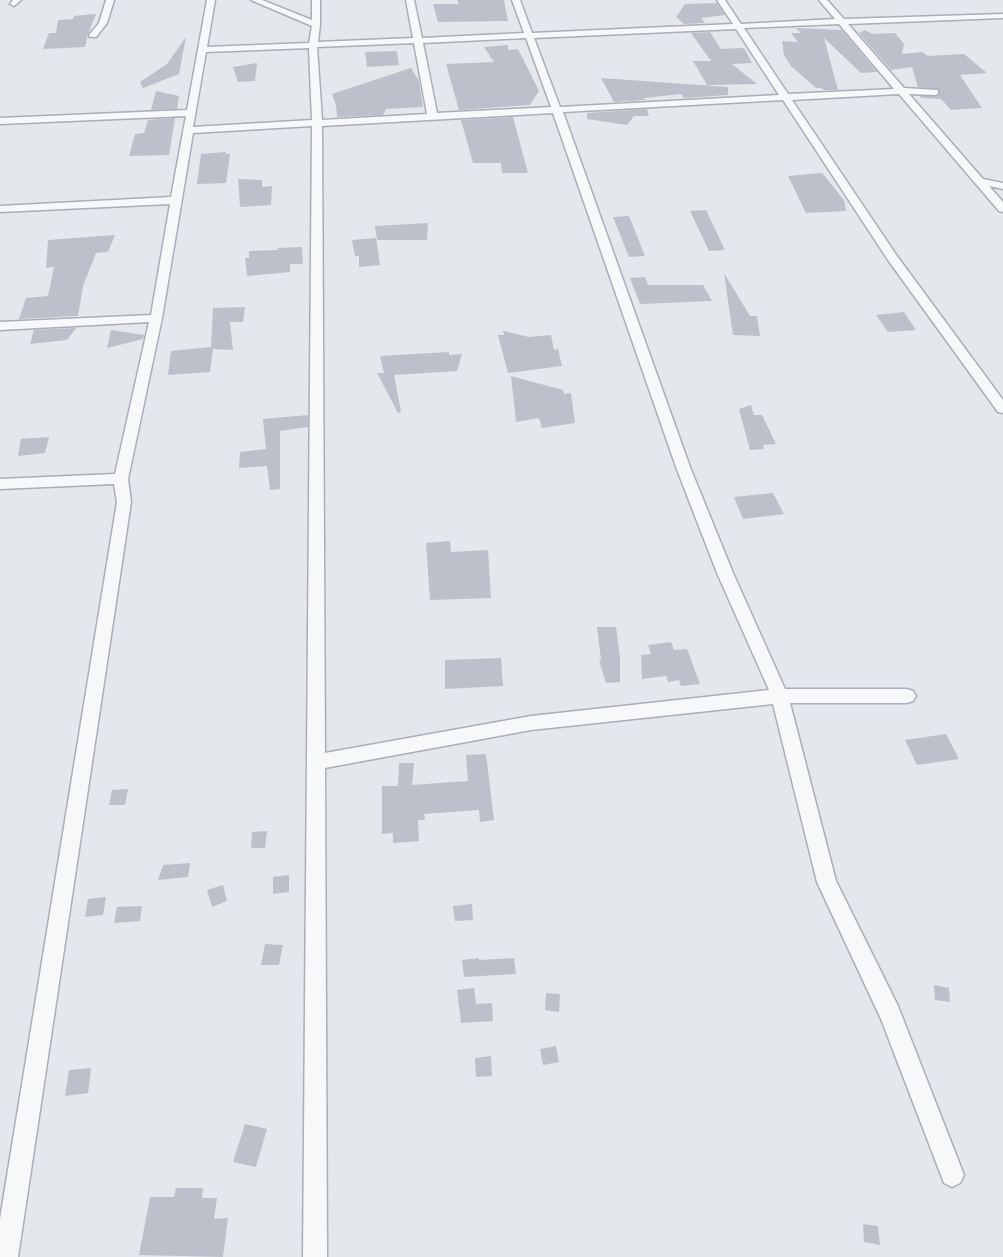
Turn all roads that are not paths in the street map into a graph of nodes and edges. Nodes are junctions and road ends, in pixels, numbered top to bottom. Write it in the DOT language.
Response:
graph roads {
  1 [pos="110,0"];
  2 [pos="211,0"];
  3 [pos="255,0"];
  4 [pos="316,0"];
  5 [pos="410,0"];
  6 [pos="516,0"];
  7 [pos="722,0"];
  8 [pos="823,0"];
  9 [pos="1003,16"];
  10 [pos="842,21"];
  11 [pos="316,25"];
  12 [pos="738,26"];
  13 [pos="93,35"];
  14 [pos="528,35"];
  15 [pos="418,41"];
  16 [pos="313,45"];
  17 [pos="202,50"];
  18 [pos="900,91"];
  19 [pos="935,92"];
  20 [pos="785,97"];
  21 [pos="557,110"];
  22 [pos="191,113"];
  23 [pos="433,118"];
  24 [pos="0,121"];
  25 [pos="317,124"];
  26 [pos="187,130"];
  27 [pos="978,181"];
  28 [pos="1003,186"];
  29 [pos="177,200"];
  30 [pos="0,209"];
  31 [pos="1003,209"];
  32 [pos="156,318"];
  33 [pos="0,326"];
  34 [pos="1003,408"];
  35 [pos="120,479"];
  36 [pos="0,484"];
  37 [pos="780,696"];
  38 [pos="908,696"];
  39 [pos="316,762"];
  40 [pos="952,1175"];
  41 [pos="6,1257"];
  42 [pos="315,1257"];
  1 -- 13 [label="street"];
  2 -- 17 [label="street"];
  3 -- 11 [label="street"];
  4 -- 11 [label="street"];
  5 -- 15 [label="street"];
  6 -- 14 [label="street"];
  7 -- 12 [label="street"];
  8 -- 10 [label="street"];
  9 -- 10 [label="street"];
  10 -- 12 [label="street"];
  10 -- 18 [label="street"];
  11 -- 16 [label="street"];
  12 -- 14 [label="street"];
  12 -- 20 [label="street"];
  14 -- 15 [label="street"];
  14 -- 21 [label="street"];
  15 -- 16 [label="street"];
  15 -- 23 [label="street"];
  16 -- 17 [label="street"];
  16 -- 25 [label="street"];
  17 -- 22 [label="street"];
  18 -- 19 [label="street"];
  18 -- 20 [label="street"];
  18 -- 27 [label="street"];
  20 -- 21 [label="street"];
  20 -- 34 [label="street"];
  21 -- 23 [label="street"];
  21 -- 37 [label="street"];
  22 -- 24 [label="street"];
  22 -- 26 [label="street"];
  23 -- 25 [label="street"];
  25 -- 26 [label="street"];
  25 -- 39 [label="street"];
  26 -- 29 [label="street"];
  27 -- 28 [label="street"];
  27 -- 31 [label="street"];
  29 -- 30 [label="street"];
  29 -- 32 [label="street"];
  32 -- 33 [label="street"];
  32 -- 35 [label="street"];
  35 -- 36 [label="street"];
  35 -- 41 [label="street"];
  37 -- 38 [label="street"];
  37 -- 39 [label="street"];
  37 -- 40 [label="street"];
  39 -- 42 [label="street"];
}
